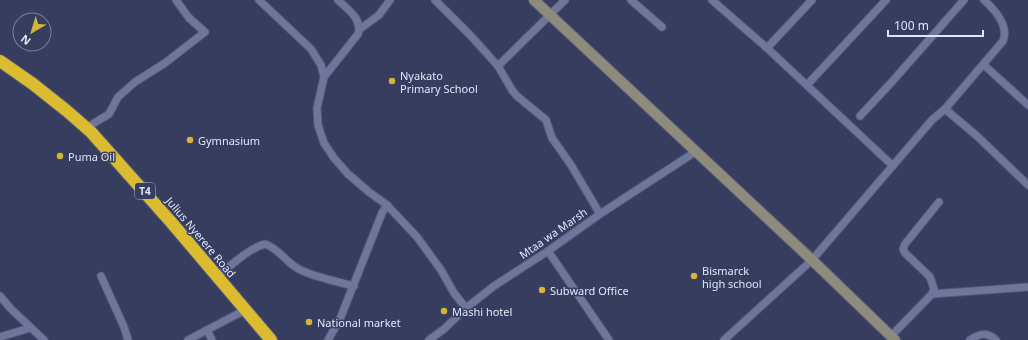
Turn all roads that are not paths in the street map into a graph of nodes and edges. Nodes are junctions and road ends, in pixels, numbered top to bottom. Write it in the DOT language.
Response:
graph roads {
  1 [pos="176,0"];
  2 [pos="259,0"];
  3 [pos="338,0"];
  4 [pos="390,0"];
  5 [pos="435,0"];
  6 [pos="534,0"];
  7 [pos="565,0"];
  8 [pos="631,0"];
  9 [pos="712,0"];
  10 [pos="812,0"];
  11 [pos="886,0"];
  12 [pos="964,0"];
  13 [pos="984,0"];
  14 [pos="721,3"];
  15 [pos="549,14"];
  16 [pos="662,27"];
  17 [pos="360,29"];
  18 [pos="767,48"];
  19 [pos="0,61"];
  20 [pos="984,65"];
  21 [pos="498,66"];
  22 [pos="324,77"];
  23 [pos="807,85"];
  24 [pos="1028,105"];
  25 [pos="945,109"];
  26 [pos="860,116"];
  27 [pos="87,129"];
  28 [pos="695,152"];
  29 [pos="893,166"];
  30 [pos="1028,185"];
  31 [pos="939,202"];
  32 [pos="387,205"];
  33 [pos="600,214"];
  34 [pos="548,251"];
  35 [pos="812,260"];
  36 [pos="101,276"];
  37 [pos="218,277"];
  38 [pos="354,286"];
  39 [pos="1028,287"];
  40 [pos="932,294"];
  41 [pos="0,296"];
  42 [pos="466,308"];
  43 [pos="245,310"];
  44 [pos="30,328"];
  45 [pos="207,330"];
  46 [pos="0,337"];
  47 [pos="893,338"];
  48 [pos="44,340"];
  49 [pos="128,340"];
  50 [pos="188,340"];
  51 [pos="212,340"];
  52 [pos="271,340"];
  53 [pos="328,340"];
  54 [pos="429,340"];
  55 [pos="609,340"];
  56 [pos="725,340"];
  57 [pos="970,340"];
  58 [pos="996,340"];
  1 -- 27 [label="street"];
  2 -- 22 [label="street"];
  3 -- 17 [label="street"];
  4 -- 17 [label="street"];
  5 -- 21 [label="street"];
  6 -- 15 [label="street"];
  7 -- 15 [label="street"];
  8 -- 16 [label="street"];
  9 -- 14 [label="street"];
  10 -- 18 [label="street"];
  11 -- 23 [label="street"];
  12 -- 26 [label="street"];
  13 -- 20 [label="street"];
  14 -- 18 [label="street"];
  15 -- 21 [label="street"];
  15 -- 28 [label="street"];
  17 -- 22 [label="street"];
  18 -- 23 [label="street"];
  19 -- 27 [label="highway, Julius Nyerere Road / T4"];
  20 -- 24 [label="street"];
  20 -- 25 [label="street"];
  21 -- 33 [label="street"];
  22 -- 32 [label="street"];
  23 -- 29 [label="street"];
  25 -- 29 [label="street"];
  25 -- 30 [label="street"];
  27 -- 37 [label="highway, Julius Nyerere Road / T4"];
  28 -- 33 [label="street, Mtaa wa Marsh"];
  28 -- 35 [label="street"];
  29 -- 35 [label="street"];
  31 -- 40 [label="street"];
  32 -- 38 [label="street"];
  32 -- 42 [label="street"];
  33 -- 34 [label="street, Mtaa wa Marsh"];
  34 -- 42 [label="street, Mtaa wa Marsh"];
  34 -- 55 [label="street"];
  35 -- 47 [label="street"];
  35 -- 56 [label="street"];
  36 -- 49 [label="street"];
  37 -- 38 [label="street"];
  37 -- 43 [label="highway, Julius Nyerere Road / T4"];
  38 -- 53 [label="street"];
  39 -- 40 [label="street"];
  40 -- 47 [label="street"];
  41 -- 44 [label="street"];
  42 -- 54 [label="street, Mtaa wa Marsh"];
  43 -- 45 [label="street"];
  43 -- 52 [label="highway, Julius Nyerere Road / T4"];
  44 -- 46 [label="street"];
  44 -- 48 [label="street"];
  45 -- 50 [label="street"];
  45 -- 51 [label="street"];
  57 -- 58 [label="street"];
}
